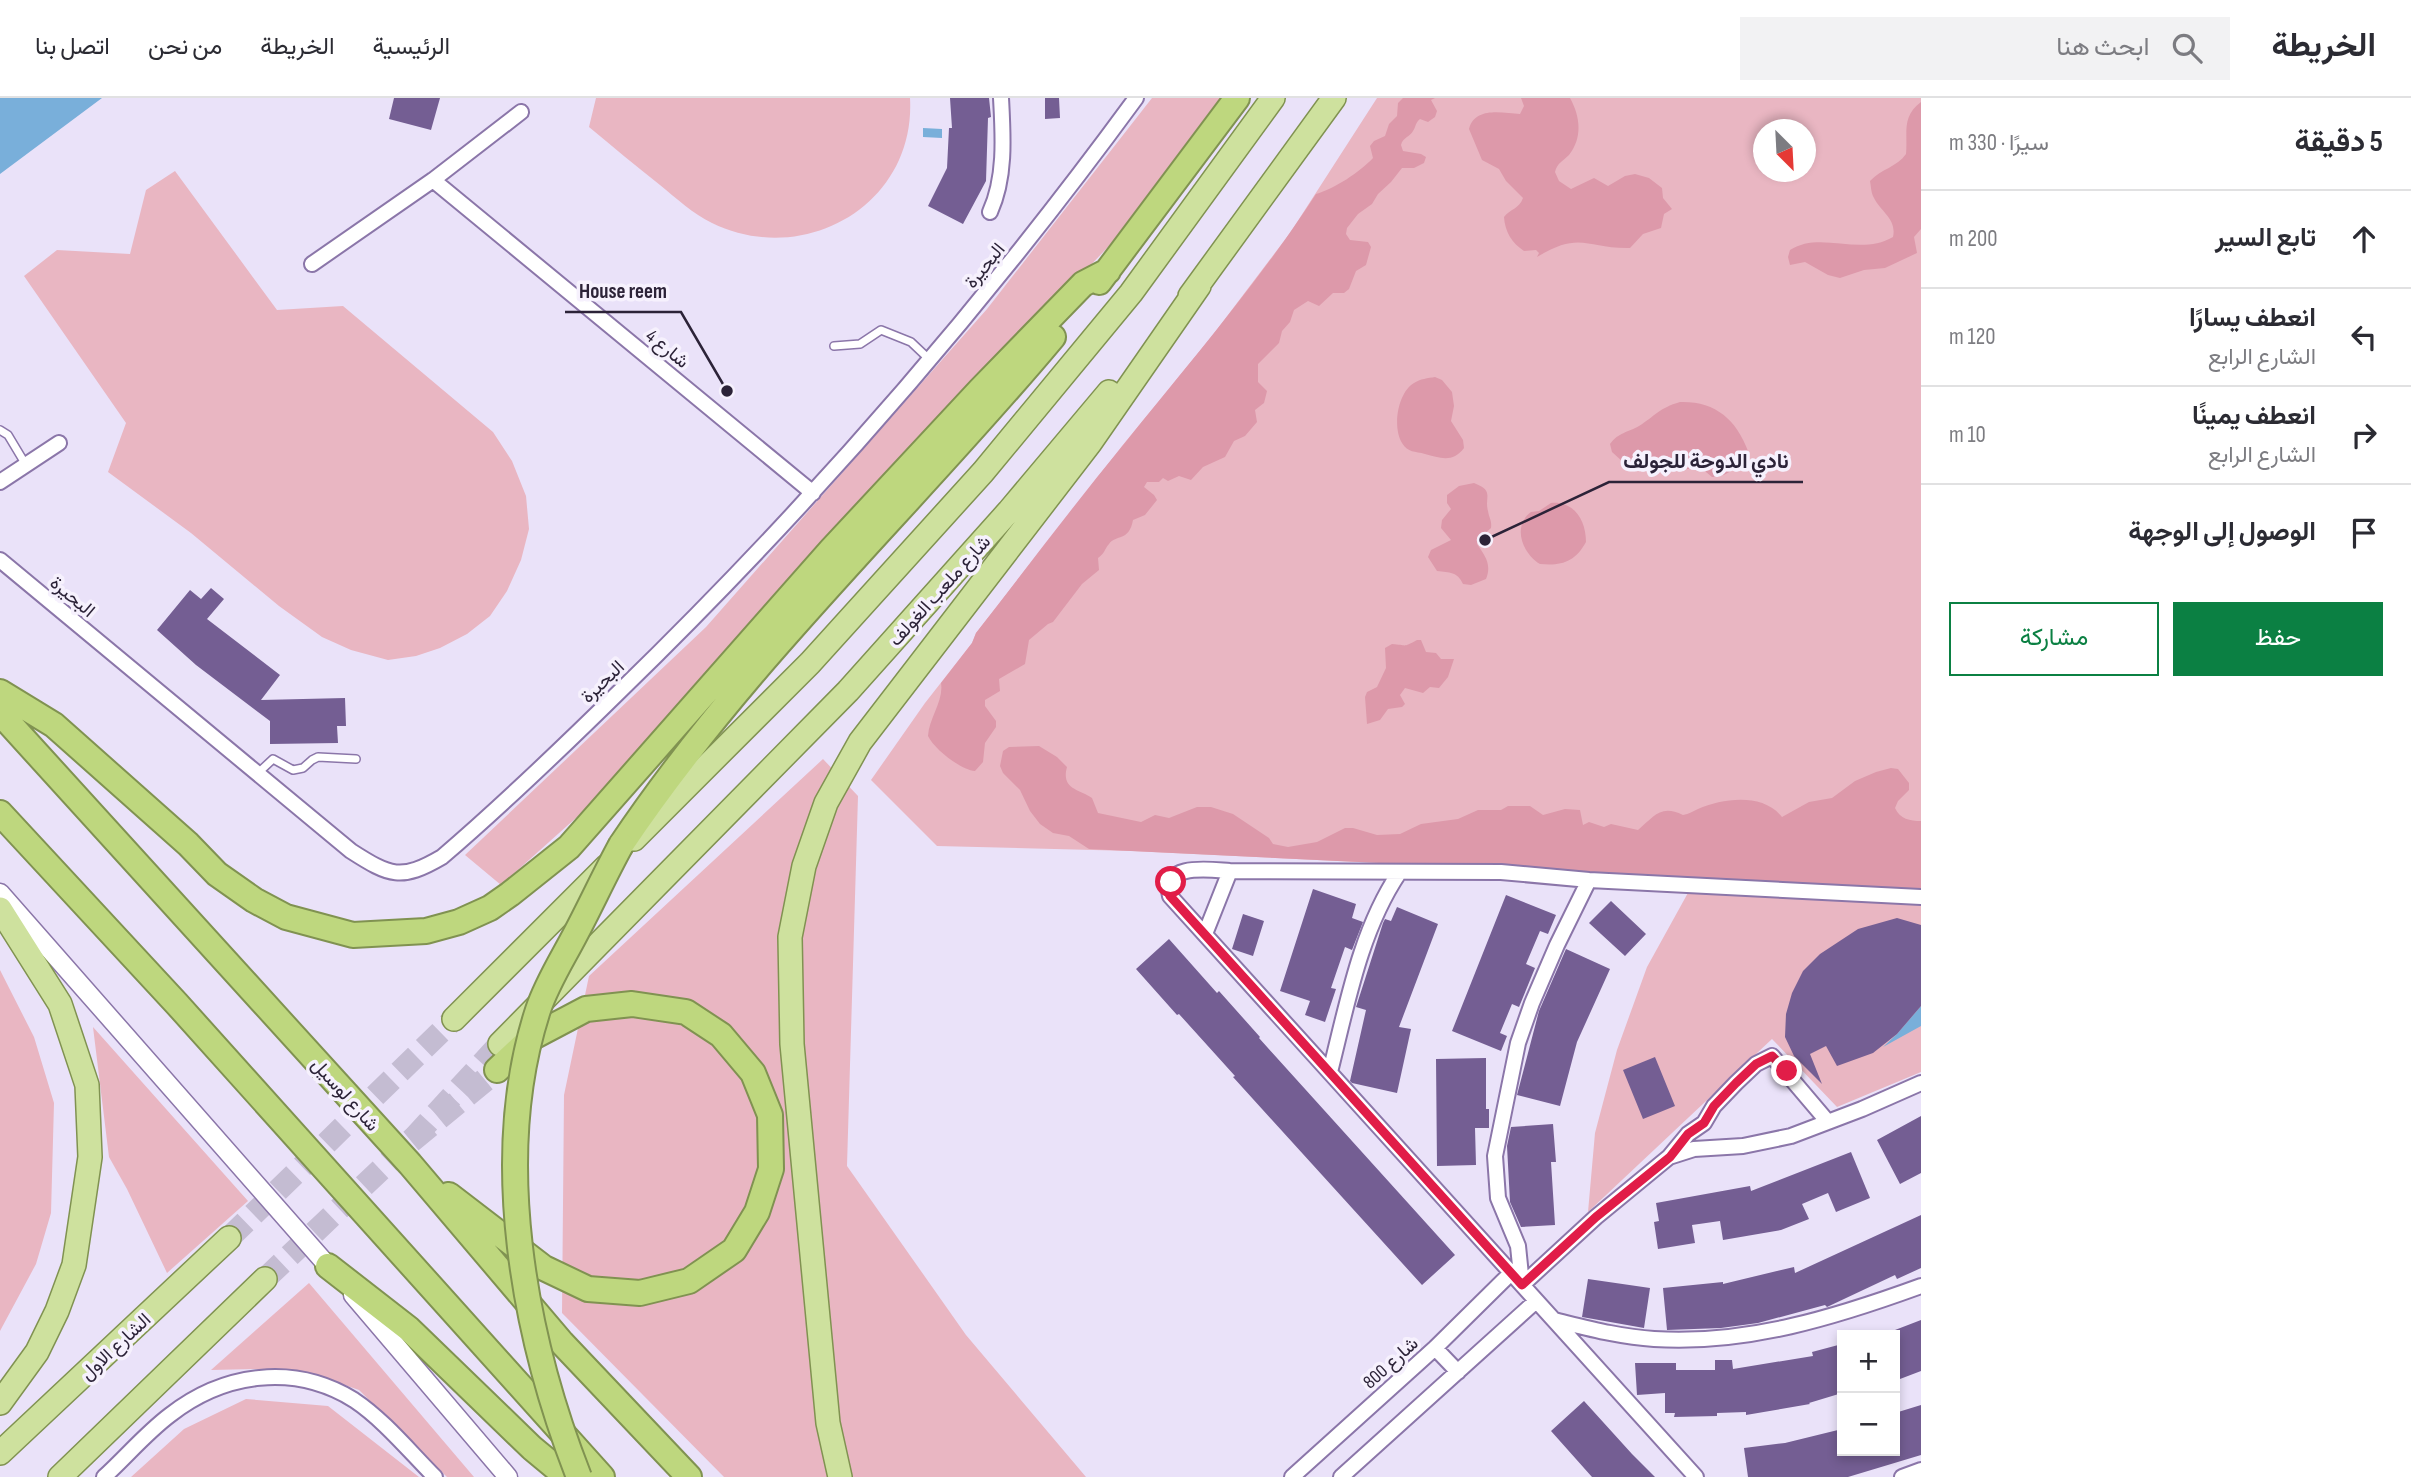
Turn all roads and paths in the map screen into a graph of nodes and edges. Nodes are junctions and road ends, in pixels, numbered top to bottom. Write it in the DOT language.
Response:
graph roads {
  1 [pos="1001,98"];
  2 [pos="1136,98"];
  3 [pos="1237,98"];
  4 [pos="1273,98"];
  5 [pos="1334,98"];
  6 [pos="521,112"];
  7 [pos="433,180"];
  8 [pos="990,212"];
  9 [pos="312,264"];
  10 [pos="1108,271"];
  11 [pos="1199,286"];
  12 [pos="834,346"];
  13 [pos="931,360"];
  14 [pos="0,430"];
  15 [pos="59,443"];
  16 [pos="26,465"];
  17 [pos="0,482"];
  18 [pos="813,493"];
  19 [pos="0,560"];
  20 [pos="0,692"];
  21 [pos="0,713"];
  22 [pos="356,760"];
  23 [pos="257,774"];
  24 [pos="0,813"];
  25 [pos="1230,871"];
  26 [pos="1399,873"];
  27 [pos="1590,880"];
  28 [pos="0,893"];
  29 [pos="1921,897"];
  30 [pos="0,909"];
  31 [pos="1205,934"];
  32 [pos="454,1019"];
  33 [pos="500,1044"];
  34 [pos="497,1070"];
  35 [pos="1330,1072"];
  36 [pos="1921,1083"];
  37 [pos="1828,1122"];
  38 [pos="1670,1157"];
  39 [pos="410,1164"];
  40 [pos="229,1238"];
  41 [pos="328,1266"];
  42 [pos="1511,1273"];
  43 [pos="265,1279"];
  44 [pos="1522,1285"];
  45 [pos="1921,1286"];
  46 [pos="1536,1301"];
  47 [pos="1554,1320"];
  48 [pos="1435,1348"];
  49 [pos="1458,1372"];
  50 [pos="0,1403"];
  51 [pos="0,1453"];
  52 [pos="1921,1470"];
  53 [pos="60,1477"];
  54 [pos="104,1477"];
  55 [pos="435,1477"];
  56 [pos="508,1477"];
  57 [pos="567,1477"];
  58 [pos="579,1477"];
  59 [pos="602,1477"];
  60 [pos="689,1477"];
  61 [pos="840,1477"];
  62 [pos="1292,1477"];
  63 [pos="1341,1477"];
  64 [pos="1696,1477"];
  65 [pos="1902,1477"];
  1 -- 8 [label="street"];
  2 -- 13 [label="street, البحيرة"];
  3 -- 10 [label="highway"];
  4 -- 32 [label="main road"];
  5 -- 11 [label="main road, شارع ملعب الغولف"];
  6 -- 7 [label="street"];
  7 -- 9 [label="street"];
  7 -- 18 [label="street, شارع 4"];
  10 -- 20 [label="highway"];
  10 -- 58 [label="highway, bridge"];
  11 -- 33 [label="main road, شارع ملعب الغولف"];
  11 -- 61 [label="main road"];
  12 -- 13 [label="lane"];
  13 -- 18 [label="street, البحيرة"];
  14 -- 16 [label="lane"];
  15 -- 16 [label="street"];
  16 -- 17 [label="street"];
  18 -- 23 [label="street, البحيرة"];
  19 -- 23 [label="street, البحيرة"];
  21 -- 39 [label="highway, شارع لوسيل"];
  22 -- 23 [label="lane"];
  24 -- 59 [label="highway"];
  25 -- 26 [label="street"];
  25 -- 31 [label="street"];
  25 -- 31 [label="street"];
  26 -- 27 [label="street"];
  26 -- 35 [label="street"];
  27 -- 29 [label="street"];
  27 -- 44 [label="street"];
  28 -- 41 [label="street"];
  30 -- 50 [label="main road"];
  31 -- 35 [label="street"];
  34 -- 39 [label="highway"];
  35 -- 42 [label="street"];
  36 -- 37 [label="street"];
  37 -- 38 [label="street"];
  37 -- 38 [label="street"];
  38 -- 44 [label="street"];
  39 -- 60 [label="highway, شارع لوسيل"];
  40 -- 51 [label="main road, الشارع الاول"];
  41 -- 56 [label="street"];
  41 -- 57 [label="highway"];
  42 -- 44 [label="street"];
  42 -- 48 [label="street, شارع 800"];
  43 -- 53 [label="main road"];
  44 -- 46 [label="street"];
  45 -- 47 [label="street"];
  46 -- 47 [label="street"];
  46 -- 49 [label="street"];
  47 -- 64 [label="street"];
  48 -- 49 [label="street"];
  48 -- 62 [label="street, شارع 800"];
  49 -- 63 [label="street"];
  52 -- 65 [label="street"];
  54 -- 55 [label="street"];
}
